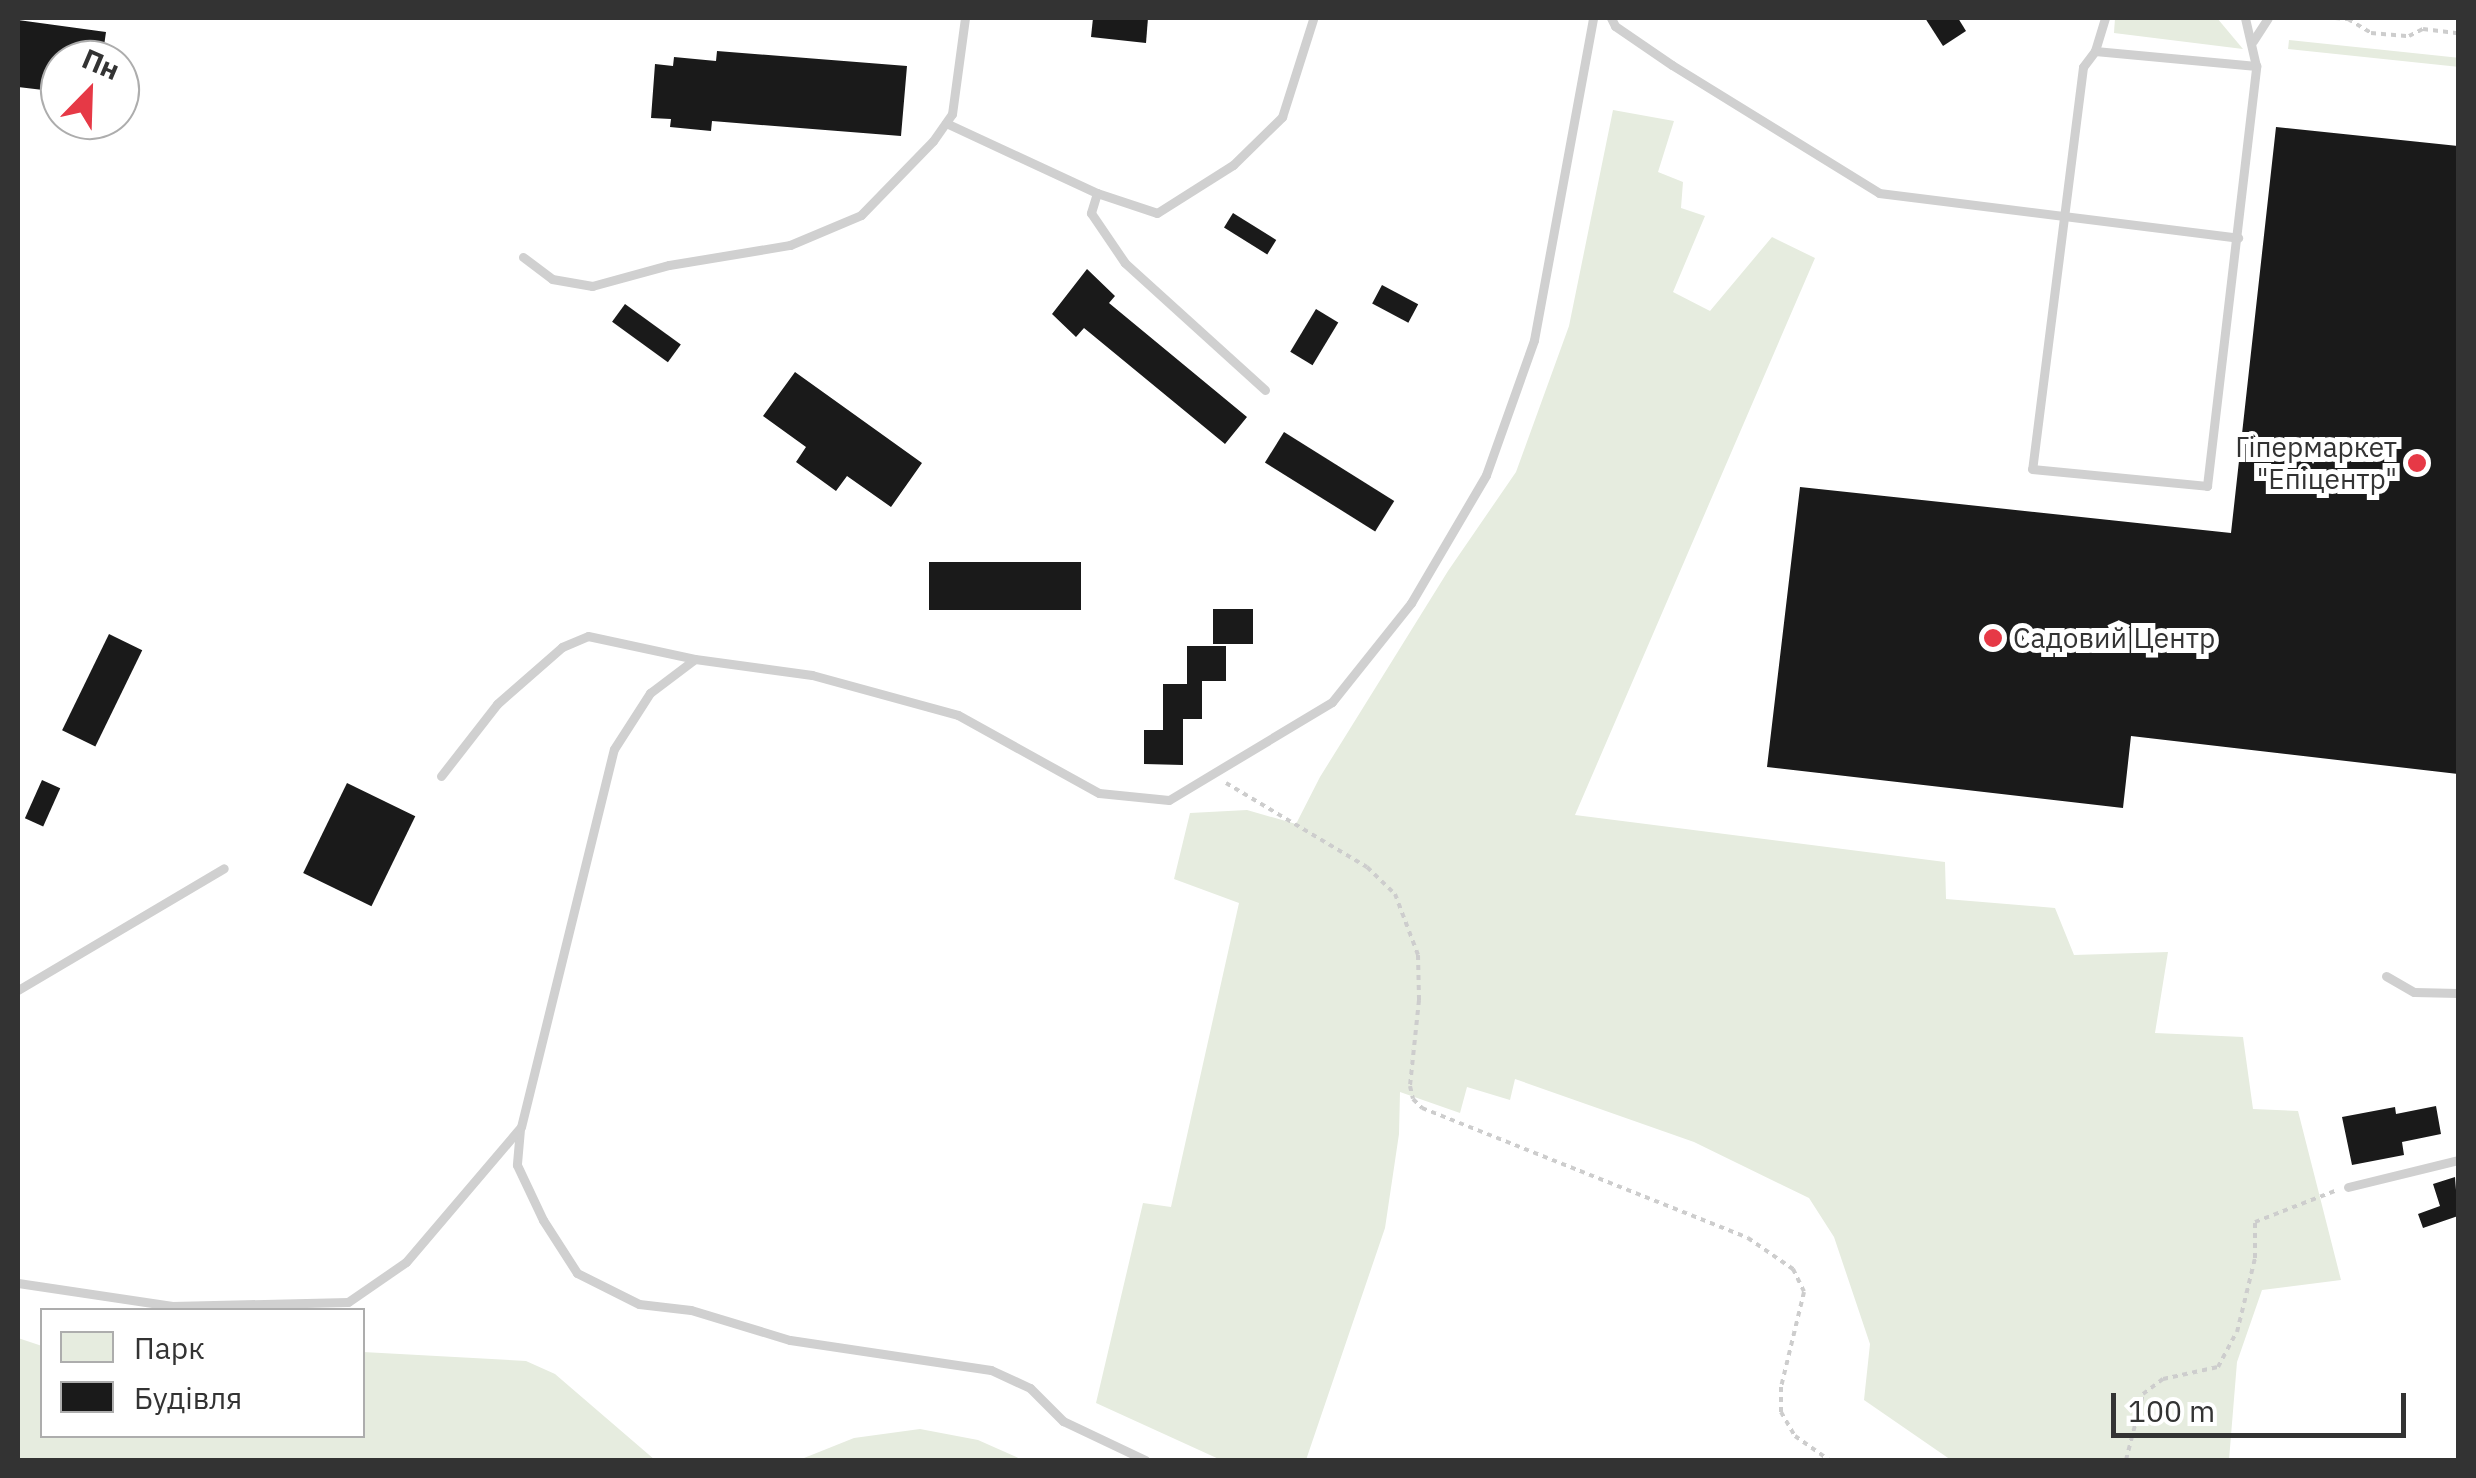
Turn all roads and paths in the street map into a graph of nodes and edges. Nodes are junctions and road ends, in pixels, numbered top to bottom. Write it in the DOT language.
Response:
graph roads {
  1 [pos="965,18"];
  2 [pos="1313,18"];
  3 [pos="1593,18"];
  4 [pos="1611,18"];
  5 [pos="2105,18"];
  6 [pos="2245,18"];
  7 [pos="2268,18"];
  8 [pos="2335,18"];
  9 [pos="2458,32"];
  10 [pos="2253,41"];
  11 [pos="2094,51"];
  12 [pos="2256,66"];
  13 [pos="946,123"];
  14 [pos="1097,193"];
  15 [pos="2062,216"];
  16 [pos="2238,238"];
  17 [pos="523,256"];
  18 [pos="1265,390"];
  19 [pos="695,659"];
  20 [pos="1213,775"];
  21 [pos="441,776"];
  22 [pos="224,868"];
  23 [pos="2386,976"];
  24 [pos="18,990"];
  25 [pos="2458,994"];
  26 [pos="520,1127"];
  27 [pos="2458,1160"];
  28 [pos="2348,1187"];
  29 [pos="18,1283"];
  30 [pos="1145,1460"];
  31 [pos="1829,1460"];
  32 [pos="2126,1460"];
  1 -- 13 [label="lane"];
  2 -- 14 [label="lane"];
  3 -- 20 [label="lane"];
  4 -- 15 [label="lane"];
  5 -- 11 [label="lane"];
  6 -- 10 [label="lane"];
  7 -- 10 [label="lane"];
  8 -- 9 [label="path"];
  10 -- 12 [label="lane"];
  11 -- 12 [label="lane"];
  11 -- 15 [label="lane"];
  12 -- 16 [label="lane"];
  13 -- 14 [label="lane"];
  13 -- 17 [label="lane"];
  14 -- 18 [label="lane"];
  15 -- 16 [label="lane"];
  15 -- 16 [label="lane"];
  19 -- 20 [label="lane"];
  19 -- 21 [label="lane"];
  19 -- 26 [label="lane"];
  20 -- 31 [label="path"];
  22 -- 24 [label="lane"];
  23 -- 25 [label="lane"];
  26 -- 29 [label="lane"];
  26 -- 30 [label="lane"];
  27 -- 28 [label="lane"];
  28 -- 32 [label="path"];
}
